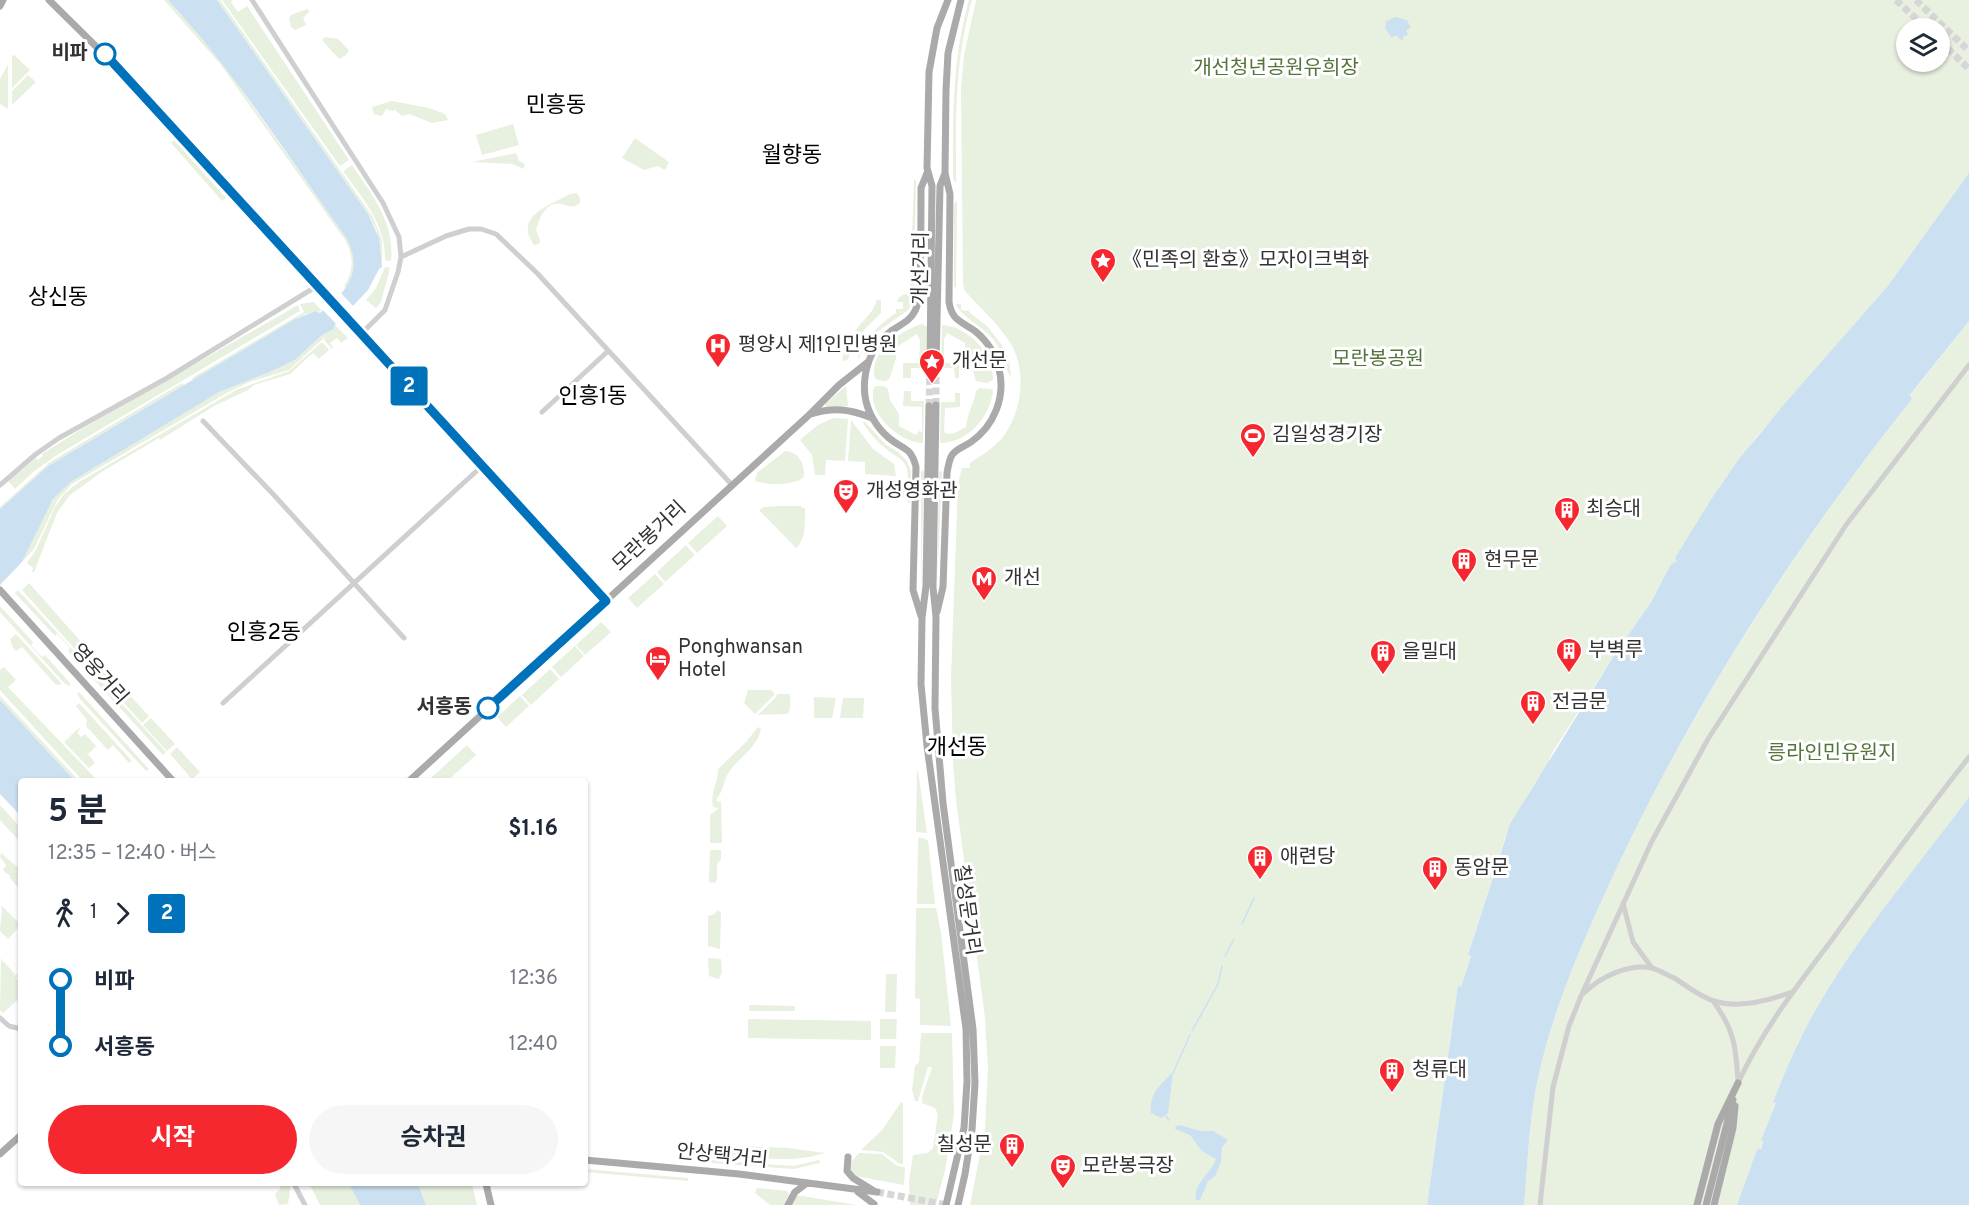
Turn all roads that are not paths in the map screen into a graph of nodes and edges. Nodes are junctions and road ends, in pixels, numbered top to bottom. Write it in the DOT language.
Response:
graph roads {
  1 [pos="3,0"];
  2 [pos="49,0"];
  3 [pos="252,0"];
  4 [pos="948,0"];
  5 [pos="961,0"];
  6 [pos="0,6"];
  7 [pos="927,173"];
  8 [pos="945,173"];
  9 [pos="401,257"];
  10 [pos="320,289"];
  11 [pos="918,302"];
  12 [pos="949,302"];
  13 [pos="361,334"];
  14 [pos="608,352"];
  15 [pos="868,362"];
  16 [pos="1969,365"];
  17 [pos="542,412"];
  18 [pos="809,415"];
  19 [pos="872,418"];
  20 [pos="203,421"];
  21 [pos="482,466"];
  22 [pos="0,485"];
  23 [pos="732,485"];
  24 [pos="353,582"];
  25 [pos="1,591"];
  26 [pos="606,601"];
  27 [pos="922,618"];
  28 [pos="936,618"];
  29 [pos="404,638"];
  30 [pos="223,703"];
  31 [pos="1969,757"];
  32 [pos="170,778"];
  33 [pos="412,778"];
  34 [pos="1623,903"];
  35 [pos="1652,968"];
  36 [pos="1794,991"];
  37 [pos="1581,996"];
  38 [pos="1713,1001"];
  39 [pos="0,1018"];
  40 [pos="18,1028"];
  41 [pos="1738,1083"];
  42 [pos="18,1138"];
  43 [pos="0,1154"];
  44 [pos="848,1157"];
  45 [pos="588,1160"];
  46 [pos="807,1183"];
  47 [pos="295,1186"];
  48 [pos="486,1186"];
  49 [pos="855,1190"];
  50 [pos="874,1204"];
  51 [pos="305,1205"];
  52 [pos="491,1205"];
  53 [pos="788,1205"];
  54 [pos="946,1205"];
  55 [pos="957,1205"];
  56 [pos="1540,1205"];
  57 [pos="1697,1205"];
  58 [pos="1706,1205"];
  59 [pos="1714,1205"];
  1 -- 6 [label="main road"];
  2 -- 10 [label="main road"];
  3 -- 9 [label="street"];
  4 -- 7 [label="main road, 개선거리"];
  5 -- 8 [label="main road, 개선거리"];
  7 -- 8 [label="main road, 개선거리"];
  7 -- 11 [label="main road, 개선거리"];
  8 -- 12 [label="main road, 개선거리"];
  9 -- 13 [label="street"];
  9 -- 14 [label="street"];
  10 -- 13 [label="main road"];
  10 -- 22 [label="street"];
  11 -- 15 [label="main road, 칠성문거리"];
  12 -- 28 [label="main road, 칠성문거리"];
  13 -- 21 [label="main road"];
  14 -- 17 [label="street"];
  14 -- 23 [label="street"];
  15 -- 18 [label="main road, 모란봉거리"];
  15 -- 19 [label="main road, 칠성문거리"];
  16 -- 34 [label="street"];
  18 -- 19 [label="main road"];
  18 -- 23 [label="main road, 모란봉거리"];
  19 -- 27 [label="main road, 칠성문거리"];
  20 -- 24 [label="street"];
  21 -- 24 [label="street"];
  21 -- 26 [label="main road"];
  23 -- 26 [label="main road, 모란봉거리"];
  24 -- 29 [label="street"];
  24 -- 30 [label="street"];
  25 -- 32 [label="main road, 영웅거리"];
  26 -- 33 [label="main road, 모란봉거리"];
  27 -- 28 [label="main road"];
  27 -- 28 [label="main road, 칠성문거리"];
  27 -- 54 [label="main road, 칠성문거리"];
  28 -- 55 [label="main road, 칠성문거리"];
  31 -- 36 [label="street"];
  34 -- 35 [label="street"];
  34 -- 37 [label="street"];
  35 -- 37 [label="street"];
  35 -- 38 [label="street"];
  36 -- 38 [label="street"];
  36 -- 41 [label="street"];
  37 -- 56 [label="street"];
  38 -- 41 [label="street"];
  39 -- 40 [label="street"];
  41 -- 57 [label="main road"];
  41 -- 58 [label="main road"];
  41 -- 59 [label="main road"];
  42 -- 43 [label="main road"];
  44 -- 49 [label="main road, 안상택거리"];
  45 -- 46 [label="main road, 안상택거리"];
  46 -- 49 [label="main road, 안상택거리"];
  46 -- 53 [label="main road"];
  47 -- 51 [label="street"];
  48 -- 52 [label="main road"];
  49 -- 50 [label="main road"];
}
